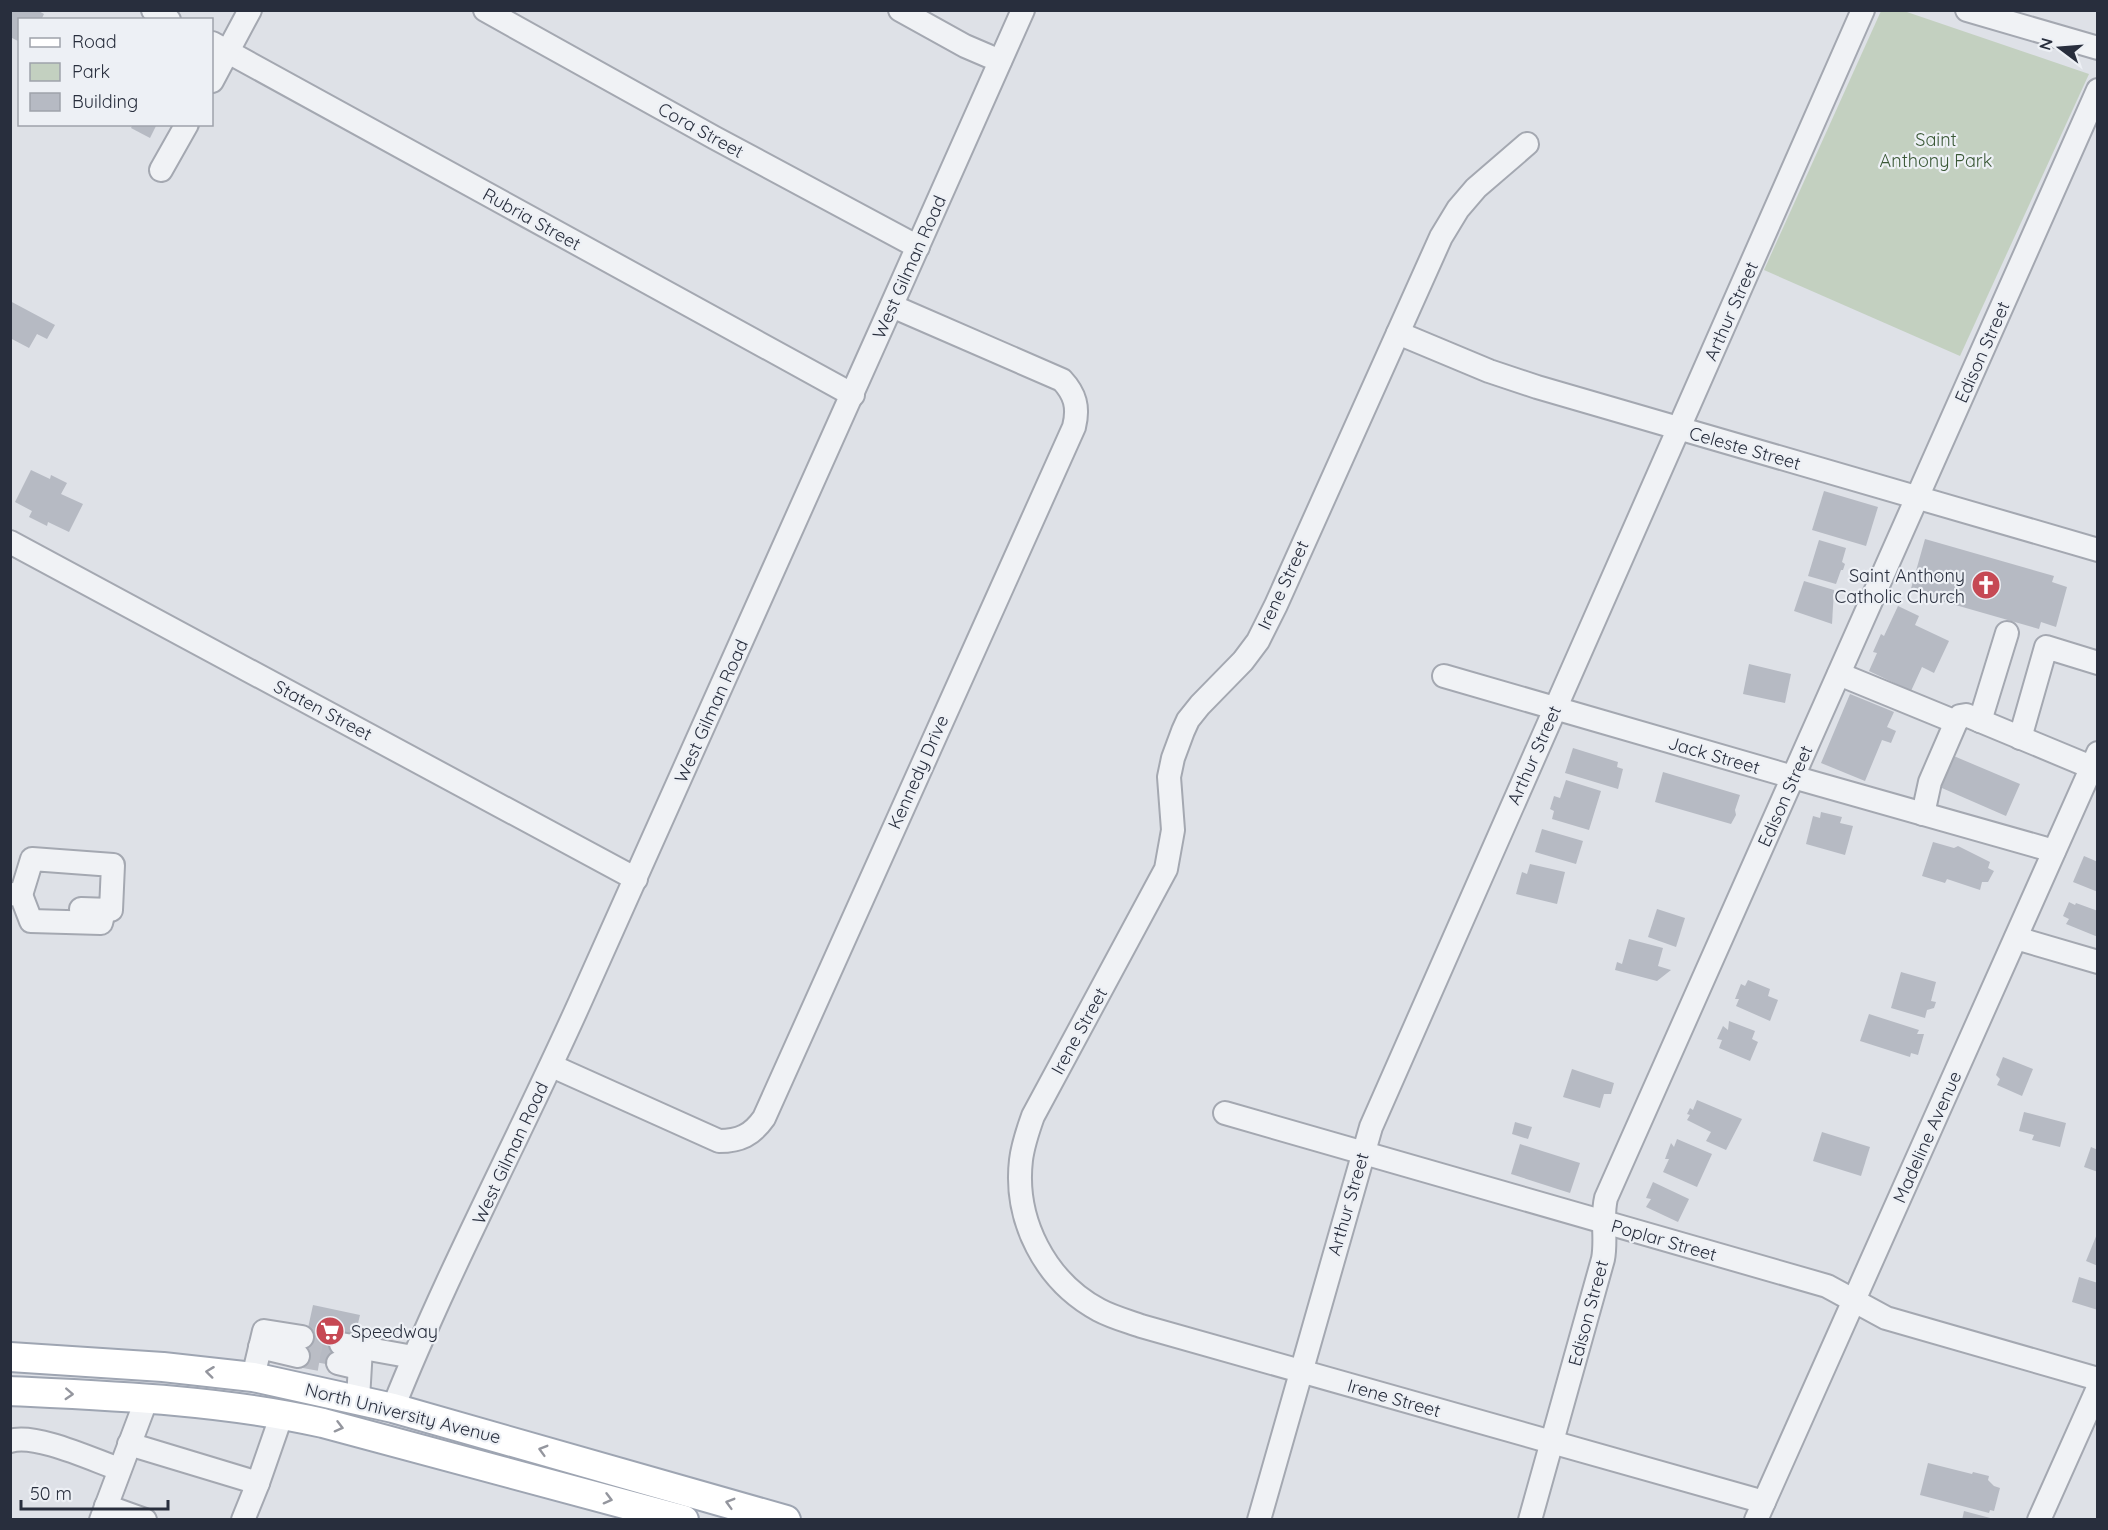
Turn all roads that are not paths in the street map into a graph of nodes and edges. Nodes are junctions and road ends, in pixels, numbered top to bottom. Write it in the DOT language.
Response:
graph roads {
  1 [pos="153,10"];
  2 [pos="250,10"];
  3 [pos="485,10"];
  4 [pos="900,10"];
  5 [pos="1023,10"];
  6 [pos="1863,10"];
  7 [pos="1967,10"];
  8 [pos="166,18"];
  9 [pos="220,47"];
  10 [pos="2097,48"];
  11 [pos="1000,61"];
  12 [pos="213,77"];
  13 [pos="2097,90"];
  14 [pos="186,126"];
  15 [pos="1527,144"];
  16 [pos="161,170"];
  17 [pos="918,247"];
  18 [pos="892,306"];
  19 [pos="1398,333"];
  20 [pos="853,395"];
  21 [pos="1679,430"];
  22 [pos="1917,497"];
  23 [pos="10,542"];
  24 [pos="2097,550"];
  25 [pos="2007,633"];
  26 [pos="2097,663"];
  27 [pos="1839,674"];
  28 [pos="1444,676"];
  29 [pos="1555,709"];
  30 [pos="1980,721"];
  31 [pos="1956,722"];
  32 [pos="2020,738"];
  33 [pos="2094,760"];
  34 [pos="1793,777"];
  35 [pos="1923,814"];
  36 [pos="2054,851"];
  37 [pos="636,879"];
  38 [pos="22,904"];
  39 [pos="108,909"];
  40 [pos="2016,938"];
  41 [pos="2097,962"];
  42 [pos="552,1066"];
  43 [pos="1226,1113"];
  44 [pos="1363,1154"];
  45 [pos="1604,1223"];
  46 [pos="1854,1301"];
  47 [pos="300,1346"];
  48 [pos="10,1357"];
  49 [pos="413,1357"];
  50 [pos="1301,1371"];
  51 [pos="253,1377"];
  52 [pos="2097,1379"];
  53 [pos="2097,1388"];
  54 [pos="10,1391"];
  55 [pos="147,1398"];
  56 [pos="358,1399"];
  57 [pos="393,1408"];
  58 [pos="282,1414"];
  59 [pos="10,1441"];
  60 [pos="1552,1442"];
  61 [pos="129,1444"];
  62 [pos="120,1469"];
  63 [pos="258,1483"];
  64 [pos="1760,1511"];
  65 [pos="104,1513"];
  66 [pos="145,1520"];
  67 [pos="243,1520"];
  68 [pos="684,1520"];
  69 [pos="786,1520"];
  70 [pos="1259,1520"];
  71 [pos="1530,1520"];
  72 [pos="2039,1520"];
  1 -- 8 [label="street"];
  2 -- 9 [label="street"];
  3 -- 17 [label="street, Cora Street"];
  4 -- 11 [label="street"];
  5 -- 11 [label="street, West Gilman Road"];
  6 -- 21 [label="street, Arthur Street"];
  7 -- 10 [label="street"];
  9 -- 12 [label="street"];
  9 -- 20 [label="street, Rubria Street"];
  11 -- 17 [label="street, West Gilman Road"];
  13 -- 22 [label="street, Edison Street"];
  14 -- 16 [label="street"];
  15 -- 19 [label="street, Irene Street"];
  17 -- 18 [label="street, West Gilman Road"];
  18 -- 20 [label="street, West Gilman Road"];
  18 -- 42 [label="street, Kennedy Drive"];
  19 -- 21 [label="street, Celeste Street"];
  19 -- 50 [label="street, Irene Street"];
  20 -- 37 [label="street, West Gilman Road"];
  21 -- 22 [label="street, Celeste Street"];
  21 -- 29 [label="street, Arthur Street"];
  22 -- 24 [label="street, Celeste Street"];
  22 -- 27 [label="street, Edison Street"];
  23 -- 37 [label="street, Staten Street"];
  25 -- 30 [label="street"];
  26 -- 32 [label="street"];
  27 -- 31 [label="street"];
  27 -- 34 [label="street, Edison Street"];
  28 -- 29 [label="street, Jack Street"];
  29 -- 34 [label="street, Jack Street"];
  29 -- 44 [label="street, Arthur Street"];
  30 -- 31 [label="street"];
  30 -- 32 [label="street"];
  31 -- 35 [label="street"];
  32 -- 33 [label="street"];
  33 -- 36 [label="street, Madeline Avenue"];
  34 -- 35 [label="street, Jack Street"];
  34 -- 45 [label="street, Edison Street"];
  35 -- 36 [label="street, Jack Street"];
  36 -- 40 [label="street, Madeline Avenue"];
  37 -- 42 [label="street, West Gilman Road"];
  38 -- 39 [label="street"];
  38 -- 39 [label="street"];
  38 -- 39 [label="street"];
  40 -- 41 [label="street"];
  40 -- 46 [label="street, Madeline Avenue"];
  42 -- 49 [label="street, West Gilman Road"];
  43 -- 44 [label="street, Poplar Street"];
  44 -- 45 [label="street, Poplar Street"];
  44 -- 50 [label="street, Arthur Street"];
  45 -- 46 [label="street, Poplar Street"];
  45 -- 60 [label="street, Edison Street"];
  46 -- 52 [label="street, Poplar Street"];
  46 -- 64 [label="street, Madeline Avenue"];
  47 -- 51 [label="street"];
  51 -- 48 [label="main road, North University Avenue, one-way"];
  49 -- 56 [label="street"];
  49 -- 57 [label="street, West Gilman Road"];
  50 -- 60 [label="street, Irene Street"];
  50 -- 70 [label="street, Arthur Street"];
  51 -- 56 [label="main road, North University Avenue"];
  53 -- 72 [label="street"];
  54 -- 55 [label="main road, North University Avenue, one-way"];
  55 -- 58 [label="main road, North University Avenue"];
  55 -- 61 [label="street"];
  56 -- 57 [label="main road, North University Avenue"];
  69 -- 57 [label="main road, North University Avenue, one-way"];
  58 -- 63 [label="street"];
  58 -- 68 [label="main road, North University Avenue, one-way"];
  59 -- 62 [label="street"];
  60 -- 64 [label="street, Irene Street"];
  60 -- 71 [label="street, Edison Street"];
  61 -- 62 [label="street"];
  61 -- 63 [label="street"];
  62 -- 65 [label="street"];
  63 -- 67 [label="street"];
  65 -- 66 [label="street"];
}
